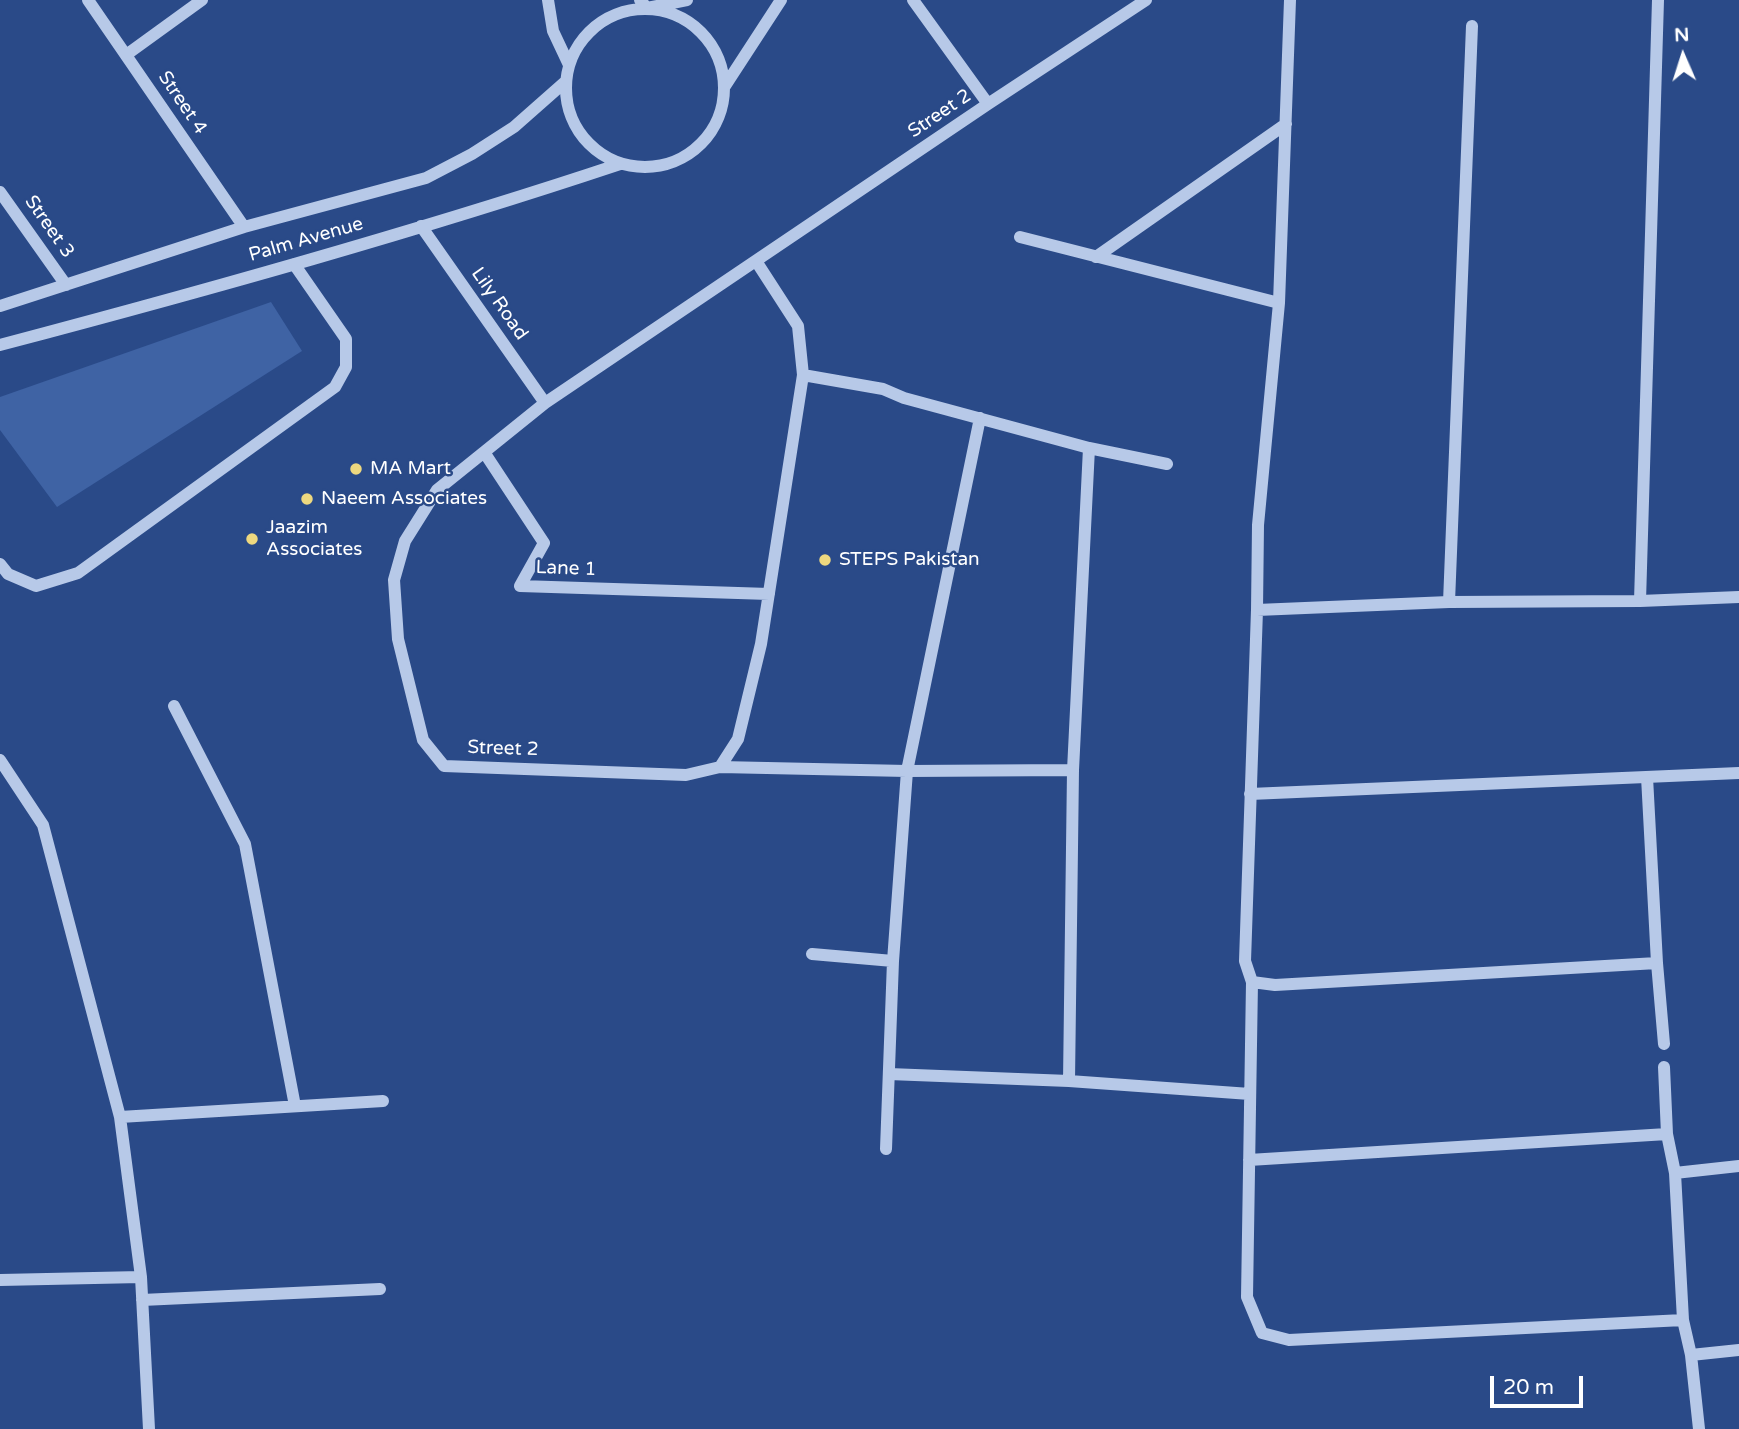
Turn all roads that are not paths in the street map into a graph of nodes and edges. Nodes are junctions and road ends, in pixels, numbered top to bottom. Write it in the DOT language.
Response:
graph roads {
  1 [pos="88,0"];
  2 [pos="202,0"];
  3 [pos="548,0"];
  4 [pos="687,0"];
  5 [pos="781,0"];
  6 [pos="913,0"];
  7 [pos="1146,0"];
  8 [pos="1290,0"];
  9 [pos="1658,0"];
  10 [pos="643,4"];
  11 [pos="1472,26"];
  12 [pos="126,55"];
  13 [pos="569,65"];
  14 [pos="565,82"];
  15 [pos="725,86"];
  16 [pos="988,104"];
  17 [pos="1286,124"];
  18 [pos="620,164"];
  19 [pos="0,192"];
  20 [pos="421,226"];
  21 [pos="244,228"];
  22 [pos="1020,237"];
  23 [pos="1096,257"];
  24 [pos="756,261"];
  25 [pos="293,264"];
  26 [pos="66,285"];
  27 [pos="1279,303"];
  28 [pos="0,306"];
  29 [pos="0,345"];
  30 [pos="803,375"];
  31 [pos="545,403"];
  32 [pos="980,418"];
  33 [pos="1089,448"];
  34 [pos="484,452"];
  35 [pos="1167,464"];
  36 [pos="0,564"];
  37 [pos="769,594"];
  38 [pos="1739,597"];
  39 [pos="1640,601"];
  40 [pos="1449,602"];
  41 [pos="1257,610"];
  42 [pos="174,706"];
  43 [pos="0,760"];
  44 [pos="720,767"];
  45 [pos="1073,770"];
  46 [pos="906,771"];
  47 [pos="1739,773"];
  48 [pos="1647,777"];
  49 [pos="1250,794"];
  50 [pos="812,954"];
  51 [pos="893,961"];
  52 [pos="1657,963"];
  53 [pos="1252,982"];
  54 [pos="1664,1044"];
  55 [pos="1664,1067"];
  56 [pos="889,1074"];
  57 [pos="1069,1081"];
  58 [pos="1250,1094"];
  59 [pos="383,1101"];
  60 [pos="295,1106"];
  61 [pos="120,1117"];
  62 [pos="1667,1134"];
  63 [pos="886,1149"];
  64 [pos="1249,1160"];
  65 [pos="1739,1166"];
  66 [pos="1675,1173"];
  67 [pos="141,1277"];
  68 [pos="0,1280"];
  69 [pos="380,1289"];
  70 [pos="142,1300"];
  71 [pos="1683,1320"];
  72 [pos="1739,1350"];
  73 [pos="1691,1355"];
  74 [pos="149,1429"];
  75 [pos="1699,1429"];
  1 -- 12 [label="street, Street 4"];
  2 -- 12 [label="street"];
  3 -- 13 [label="street"];
  4 -- 10 [label="street"];
  5 -- 15 [label="street"];
  6 -- 16 [label="street"];
  7 -- 16 [label="street, Street 2"];
  8 -- 17 [label="street"];
  9 -- 39 [label="street"];
  10 -- 13 [label="street"];
  10 -- 15 [label="street"];
  11 -- 40 [label="street"];
  12 -- 21 [label="street, Street 4"];
  13 -- 14 [label="street"];
  14 -- 18 [label="street"];
  14 -- 21 [label="street, Palm Avenue"];
  15 -- 18 [label="street"];
  16 -- 24 [label="street, Street 2"];
  17 -- 23 [label="street"];
  17 -- 27 [label="street"];
  18 -- 20 [label="street, Palm Avenue"];
  19 -- 26 [label="street, Street 3"];
  20 -- 25 [label="street, Palm Avenue"];
  20 -- 31 [label="street, Lily Road"];
  21 -- 26 [label="street, Palm Avenue"];
  22 -- 23 [label="street"];
  23 -- 27 [label="street"];
  24 -- 30 [label="street"];
  24 -- 31 [label="street, Street 2"];
  25 -- 29 [label="street, Palm Avenue"];
  25 -- 36 [label="street"];
  26 -- 28 [label="street, Palm Avenue"];
  27 -- 41 [label="street"];
  30 -- 32 [label="street"];
  30 -- 37 [label="street"];
  31 -- 34 [label="street, Street 2"];
  32 -- 33 [label="street"];
  32 -- 46 [label="street"];
  33 -- 35 [label="street"];
  33 -- 45 [label="street"];
  34 -- 37 [label="street, Lane 1"];
  34 -- 44 [label="street, Street 2"];
  37 -- 44 [label="street"];
  38 -- 39 [label="street"];
  39 -- 40 [label="street"];
  40 -- 41 [label="street"];
  41 -- 49 [label="street"];
  42 -- 60 [label="street"];
  43 -- 61 [label="street"];
  44 -- 46 [label="street, Street 2"];
  45 -- 46 [label="street, Street 2"];
  45 -- 57 [label="street"];
  46 -- 51 [label="street"];
  47 -- 48 [label="street"];
  48 -- 49 [label="street"];
  48 -- 52 [label="street"];
  49 -- 53 [label="street"];
  50 -- 51 [label="street"];
  51 -- 56 [label="street"];
  52 -- 53 [label="street"];
  52 -- 54 [label="street"];
  53 -- 58 [label="street"];
  55 -- 62 [label="street"];
  56 -- 57 [label="street"];
  56 -- 63 [label="street"];
  57 -- 58 [label="street"];
  58 -- 64 [label="street"];
  59 -- 60 [label="street"];
  60 -- 61 [label="street"];
  61 -- 67 [label="street"];
  62 -- 64 [label="street"];
  62 -- 66 [label="street"];
  64 -- 71 [label="street"];
  65 -- 66 [label="street"];
  66 -- 71 [label="street"];
  67 -- 68 [label="street"];
  67 -- 70 [label="street"];
  69 -- 70 [label="street"];
  70 -- 74 [label="street"];
  71 -- 73 [label="street"];
  72 -- 73 [label="street"];
  73 -- 75 [label="street"];
}
